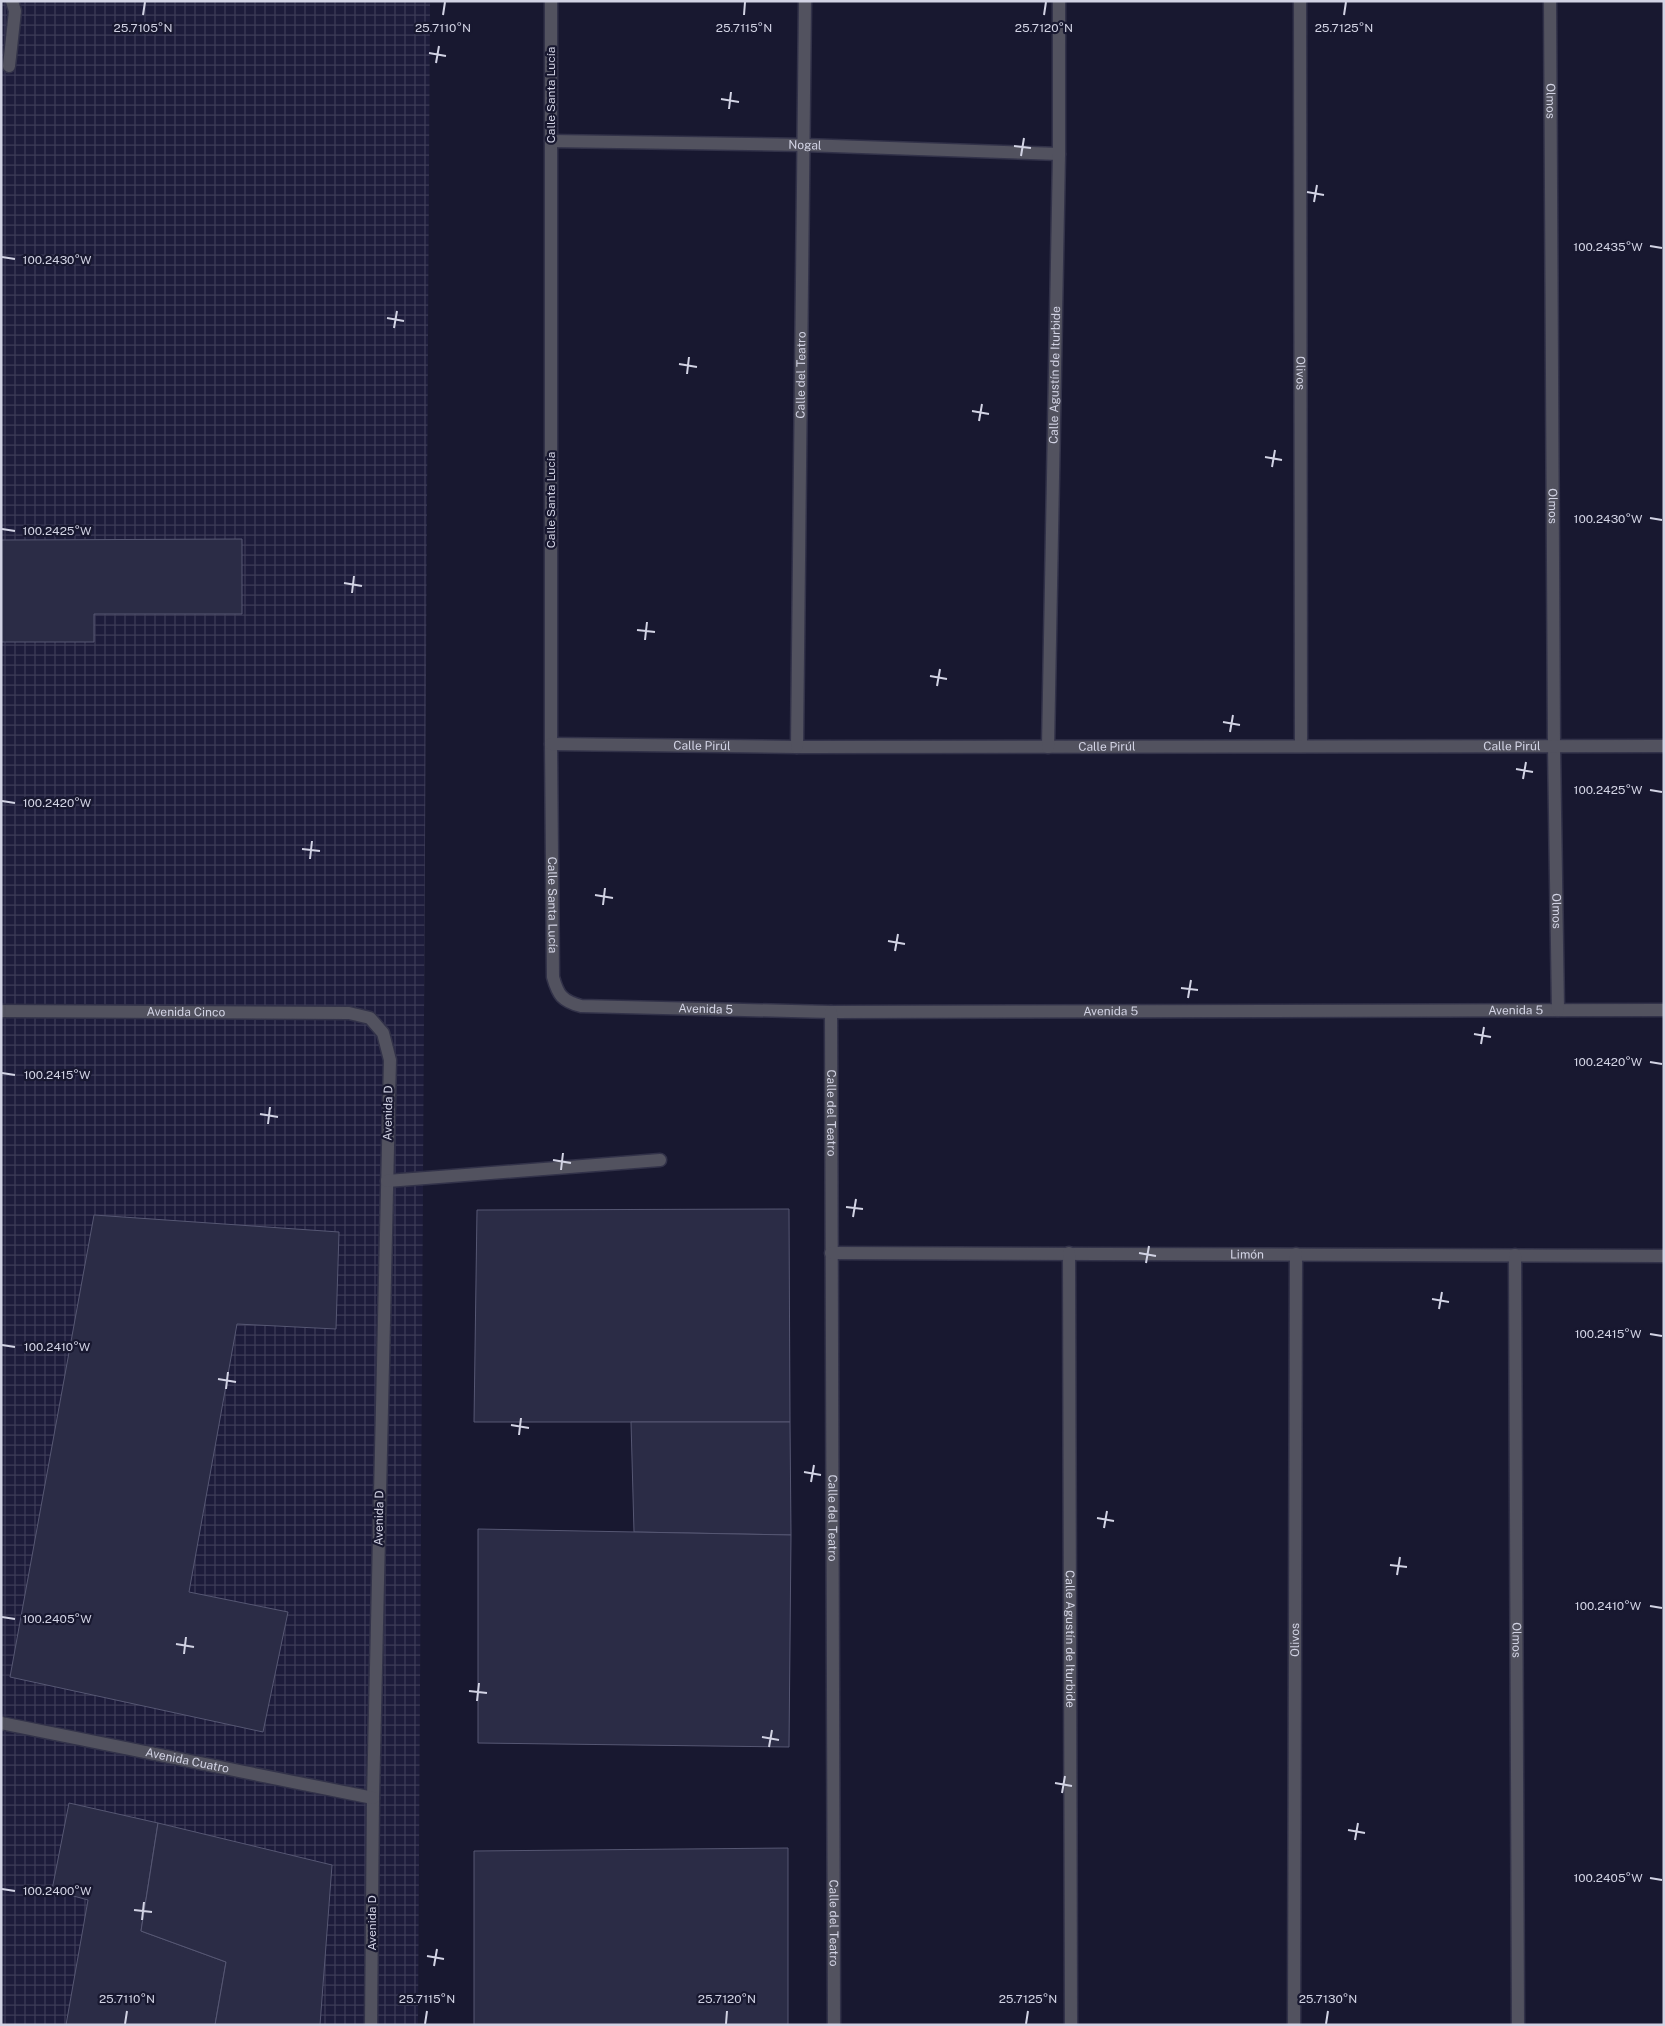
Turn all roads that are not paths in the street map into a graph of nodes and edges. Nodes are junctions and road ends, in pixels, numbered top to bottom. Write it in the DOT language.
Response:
graph roads {
  1 [pos="12,1"];
  2 [pos="551,1"];
  3 [pos="805,1"];
  4 [pos="1059,1"];
  5 [pos="1300,1"];
  6 [pos="1550,1"];
  7 [pos="8,66"];
  8 [pos="551,141"];
  9 [pos="804,146"];
  10 [pos="1060,154"];
  11 [pos="551,744"];
  12 [pos="1301,746"];
  13 [pos="1554,746"];
  14 [pos="1664,746"];
  15 [pos="798,747"];
  16 [pos="1048,747"];
  17 [pos="560,996"];
  18 [pos="1558,1010"];
  19 [pos="1664,1010"];
  20 [pos="1,1011"];
  21 [pos="830,1012"];
  22 [pos="370,1018"];
  23 [pos="660,1160"];
  24 [pos="387,1181"];
  25 [pos="831,1253"];
  26 [pos="1069,1253"];
  27 [pos="1296,1254"];
  28 [pos="1515,1255"];
  29 [pos="1664,1256"];
  30 [pos="1,1723"];
  31 [pos="373,1798"];
  32 [pos="371,2025"];
  33 [pos="834,2025"];
  34 [pos="1071,2025"];
  35 [pos="1294,2025"];
  36 [pos="1518,2025"];
  1 -- 7 [label="street"];
  2 -- 8 [label="street, Calle Santa Lucía"];
  3 -- 9 [label="street, Calle del Teatro"];
  4 -- 10 [label="street, Calle Agustín de Iturbide"];
  5 -- 12 [label="street, Olivos"];
  6 -- 13 [label="street, Olmos"];
  8 -- 9 [label="street, Nogal"];
  8 -- 11 [label="street, Calle Santa Lucía"];
  9 -- 10 [label="street, Nogal"];
  9 -- 15 [label="street, Calle del Teatro"];
  10 -- 16 [label="street, Calle Agustín de Iturbide"];
  11 -- 15 [label="street, Calle Pirúl"];
  11 -- 17 [label="street, Calle Santa Lucía"];
  12 -- 13 [label="street, Calle Pirúl"];
  12 -- 16 [label="street, Calle Pirúl"];
  13 -- 14 [label="street, Calle Pirúl"];
  13 -- 18 [label="street, Olmos"];
  15 -- 16 [label="street, Calle Pirúl"];
  17 -- 21 [label="street, Avenida 5"];
  18 -- 19 [label="street, Avenida 5"];
  18 -- 21 [label="street, Avenida 5"];
  20 -- 22 [label="street, Avenida Cinco"];
  21 -- 25 [label="street, Calle del Teatro"];
  22 -- 24 [label="street, Avenida D"];
  23 -- 24 [label="street"];
  24 -- 31 [label="street, Avenida D"];
  25 -- 26 [label="street, Limón"];
  25 -- 33 [label="street, Calle del Teatro"];
  26 -- 27 [label="street, Limón"];
  26 -- 34 [label="street, Calle Agustín de Iturbide"];
  27 -- 28 [label="street, Limón"];
  27 -- 35 [label="street, Olivos"];
  28 -- 29 [label="street, Limón"];
  28 -- 36 [label="street, Olmos"];
  30 -- 31 [label="street, Avenida Cuatro"];
  31 -- 32 [label="street, Avenida D"];
}
